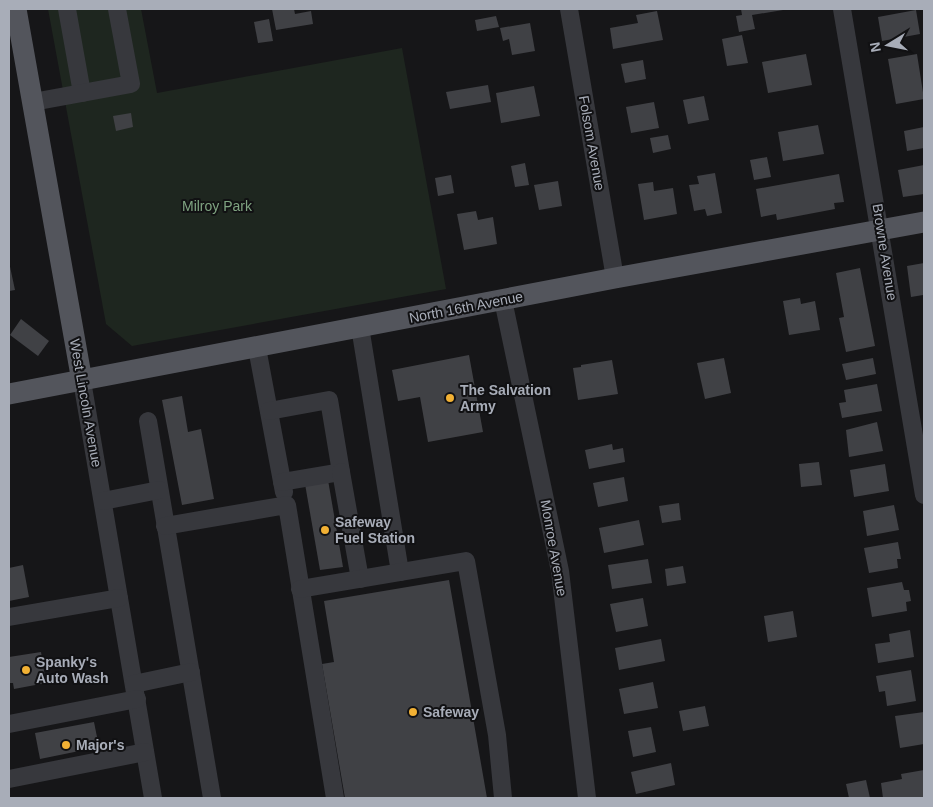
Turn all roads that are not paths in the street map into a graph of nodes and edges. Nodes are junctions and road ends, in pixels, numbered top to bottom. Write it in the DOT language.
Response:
graph roads {
  1 [pos="16,9"];
  2 [pos="67,9"];
  3 [pos="117,9"];
  4 [pos="569,9"];
  5 [pos="842,9"];
  6 [pos="82,93"];
  7 [pos="33,102"];
  8 [pos="924,222"];
  9 [pos="881,230"];
  10 [pos="615,278"];
  11 [pos="503,300"];
  12 [pos="360,327"];
  13 [pos="257,348"];
  14 [pos="82,381"];
  15 [pos="9,394"];
  16 [pos="269,411"];
  17 [pos="148,421"];
  18 [pos="341,472"];
  19 [pos="282,482"];
  20 [pos="160,490"];
  21 [pos="924,495"];
  22 [pos="103,501"];
  23 [pos="287,505"];
  24 [pos="165,526"];
  25 [pos="400,572"];
  26 [pos="360,579"];
  27 [pos="300,589"];
  28 [pos="119,598"];
  29 [pos="9,617"];
  30 [pos="191,672"];
  31 [pos="135,692"];
  32 [pos="9,724"];
  33 [pos="145,752"];
  34 [pos="9,778"];
  35 [pos="153,798"];
  36 [pos="212,798"];
  37 [pos="335,798"];
  38 [pos="503,798"];
  39 [pos="587,798"];
  1 -- 7 [label="main road, West Lincoln Avenue"];
  2 -- 6 [label="street"];
  3 -- 6 [label="street"];
  4 -- 10 [label="street, Folsom Avenue"];
  5 -- 9 [label="street, Browne Avenue"];
  6 -- 7 [label="street"];
  7 -- 14 [label="main road, West Lincoln Avenue"];
  8 -- 9 [label="main road, North 16th Avenue"];
  9 -- 10 [label="main road, North 16th Avenue"];
  9 -- 21 [label="street, Browne Avenue"];
  10 -- 11 [label="main road, North 16th Avenue"];
  11 -- 12 [label="main road, North 16th Avenue"];
  11 -- 39 [label="street, Monroe Avenue"];
  12 -- 13 [label="main road, North 16th Avenue"];
  12 -- 25 [label="street"];
  13 -- 14 [label="main road, North 16th Avenue"];
  13 -- 16 [label="street"];
  14 -- 15 [label="main road, North 16th Avenue"];
  14 -- 22 [label="street, West Lincoln Avenue"];
  16 -- 18 [label="street"];
  16 -- 19 [label="street"];
  17 -- 20 [label="street"];
  18 -- 19 [label="street"];
  18 -- 26 [label="street"];
  19 -- 23 [label="street"];
  20 -- 22 [label="street"];
  20 -- 24 [label="street"];
  22 -- 28 [label="street, West Lincoln Avenue"];
  23 -- 24 [label="street"];
  23 -- 27 [label="street"];
  24 -- 30 [label="street"];
  25 -- 26 [label="street"];
  25 -- 38 [label="street"];
  26 -- 27 [label="street"];
  27 -- 37 [label="street"];
  28 -- 29 [label="street"];
  28 -- 31 [label="street, West Lincoln Avenue"];
  30 -- 31 [label="street"];
  30 -- 36 [label="street"];
  31 -- 32 [label="street"];
  31 -- 33 [label="street, West Lincoln Avenue"];
  33 -- 34 [label="street"];
  33 -- 35 [label="street, West Lincoln Avenue"];
}
